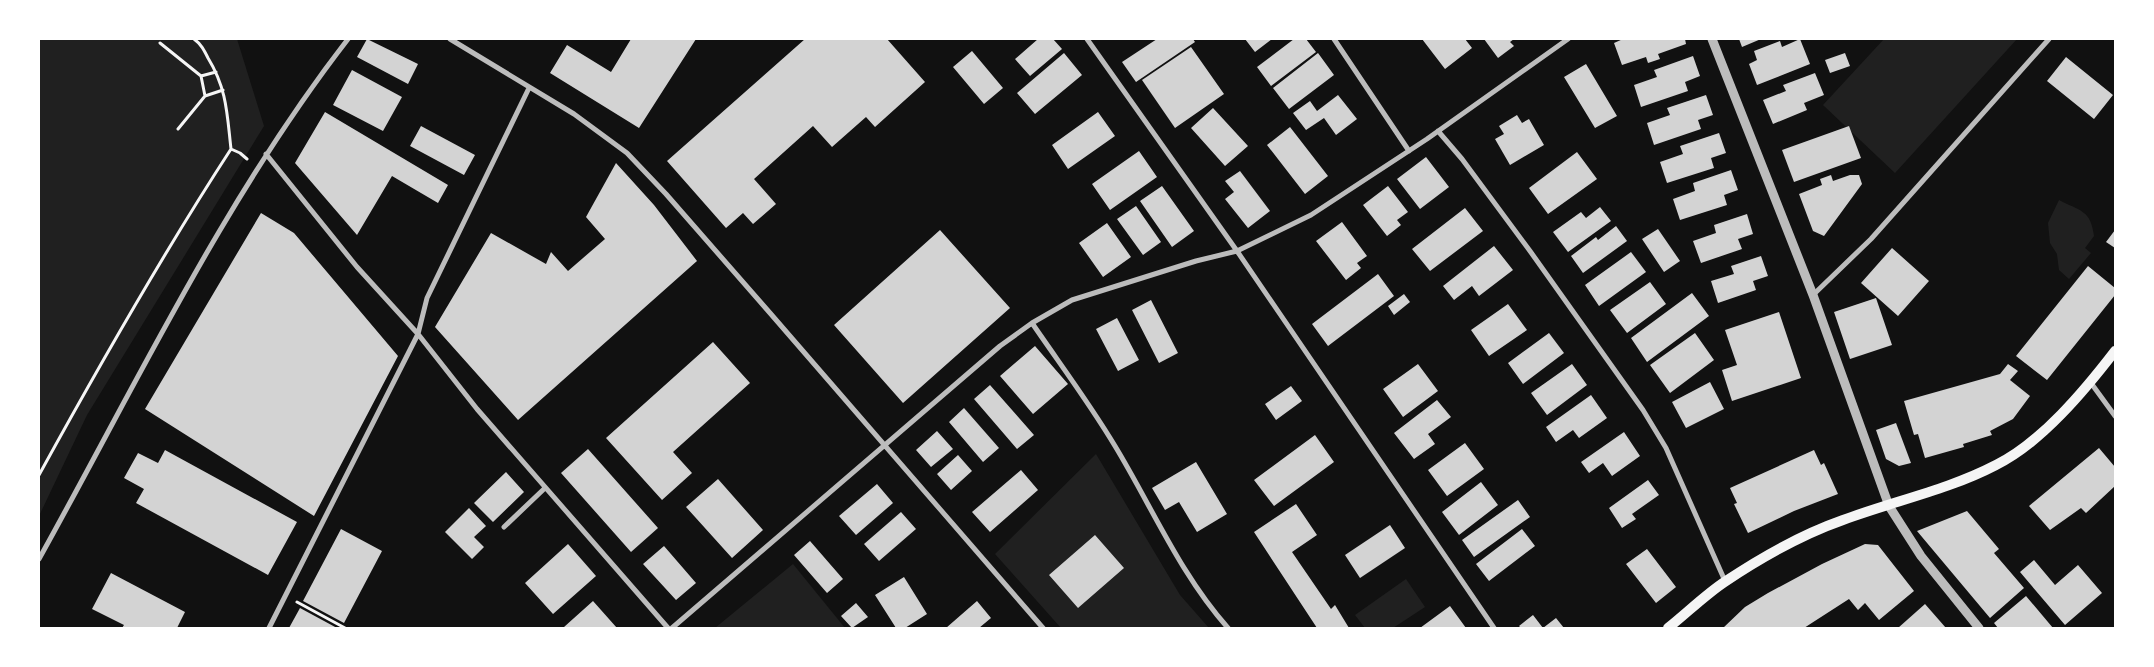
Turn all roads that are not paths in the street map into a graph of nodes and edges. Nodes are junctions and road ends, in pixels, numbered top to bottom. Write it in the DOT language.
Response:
graph roads {
  1 [pos="348,39"];
  2 [pos="450,39"];
  3 [pos="1087,39"];
  4 [pos="1334,39"];
  5 [pos="1568,39"];
  6 [pos="1712,39"];
  7 [pos="2049,39"];
  8 [pos="529,88"];
  9 [pos="1438,131"];
  10 [pos="1409,151"];
  11 [pos="266,154"];
  12 [pos="1237,252"];
  13 [pos="1813,296"];
  14 [pos="1032,323"];
  15 [pos="418,334"];
  16 [pos="2115,351"];
  17 [pos="2091,383"];
  18 [pos="2115,416"];
  19 [pos="885,447"];
  20 [pos="545,488"];
  21 [pos="1889,506"];
  22 [pos="504,527"];
  23 [pos="40,556"];
  24 [pos="1725,581"];
  25 [pos="268,628"];
  26 [pos="668,628"];
  27 [pos="672,628"];
  28 [pos="1043,628"];
  29 [pos="1228,628"];
  30 [pos="1494,628"];
  31 [pos="1668,628"];
  32 [pos="1980,628"];
  1 -- 11 [label="street"];
  2 -- 8 [label="street"];
  3 -- 12 [label="street"];
  4 -- 10 [label="street"];
  5 -- 9 [label="street"];
  6 -- 13 [label="street"];
  7 -- 13 [label="street"];
  8 -- 15 [label="street"];
  8 -- 19 [label="street"];
  9 -- 10 [label="street"];
  9 -- 24 [label="street"];
  10 -- 12 [label="street"];
  11 -- 15 [label="street"];
  11 -- 23 [label="street"];
  12 -- 14 [label="street"];
  12 -- 30 [label="street"];
  13 -- 21 [label="street"];
  14 -- 19 [label="street"];
  14 -- 29 [label="street"];
  15 -- 20 [label="street"];
  15 -- 25 [label="street"];
  16 -- 17 [label="main road"];
  17 -- 18 [label="street"];
  17 -- 21 [label="main road"];
  19 -- 27 [label="street"];
  19 -- 28 [label="street"];
  20 -- 22 [label="street"];
  20 -- 26 [label="street"];
  21 -- 24 [label="main road"];
  21 -- 32 [label="street"];
  24 -- 31 [label="main road"];
}
